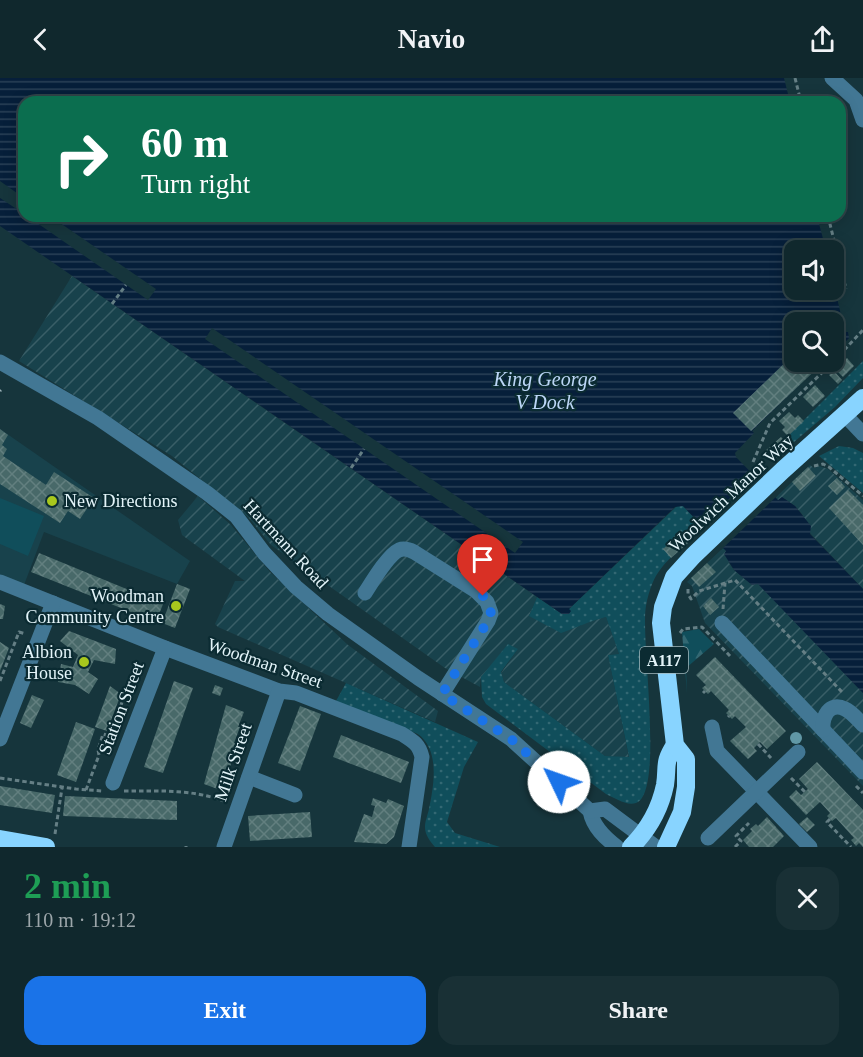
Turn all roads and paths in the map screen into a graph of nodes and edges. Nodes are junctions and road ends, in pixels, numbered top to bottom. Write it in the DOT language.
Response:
graph roads {
  1 [pos="795,78"];
  2 [pos="832,78"];
  3 [pos="800,96"];
  4 [pos="863,120"];
  5 [pos="829,222"];
  6 [pos="126,285"];
  7 [pos="846,289"];
  8 [pos="112,304"];
  9 [pos="863,330"];
  10 [pos="858,335"];
  11 [pos="863,341"];
  12 [pos="844,350"];
  13 [pos="0,362"];
  14 [pos="823,372"];
  15 [pos="863,398"];
  16 [pos="845,415"];
  17 [pos="863,434"];
  18 [pos="364,449"];
  19 [pos="753,462"];
  20 [pos="814,466"];
  21 [pos="351,468"];
  22 [pos="863,496"];
  23 [pos="0,582"];
  24 [pos="725,584"];
  25 [pos="689,588"];
  26 [pos="365,593"];
  27 [pos="53,603"];
  28 [pos="722,623"];
  29 [pos="39,639"];
  30 [pos="165,648"];
  31 [pos="0,681"];
  32 [pos="151,685"];
  33 [pos="279,691"];
  34 [pos="442,694"];
  35 [pos="847,697"];
  36 [pos="863,725"];
  37 [pos="712,728"];
  38 [pos="823,730"];
  39 [pos="0,739"];
  40 [pos="758,744"];
  41 [pos="675,745"];
  42 [pos="798,752"];
  43 [pos="776,763"];
  44 [pos="863,772"];
  45 [pos="787,774"];
  46 [pos="249,777"];
  47 [pos="113,783"];
  48 [pos="62,788"];
  49 [pos="86,790"];
  50 [pos="756,792"];
  51 [pos="805,792"];
  52 [pos="295,795"];
  53 [pos="590,812"];
  54 [pos="830,819"];
  55 [pos="749,823"];
  56 [pos="708,838"];
  57 [pos="0,839"];
  58 [pos="51,842"];
  59 [pos="643,843"];
  60 [pos="852,845"];
  61 [pos="735,846"];
  62 [pos="224,847"];
  63 [pos="409,847"];
  64 [pos="617,847"];
  65 [pos="666,847"];
  66 [pos="810,847"];
  1 -- 3 [label="path"];
  2 -- 4 [label="street"];
  5 -- 7 [label="path"];
  6 -- 8 [label="path"];
  9 -- 10 [label="path"];
  10 -- 11 [label="path"];
  10 -- 12 [label="path"];
  13 -- 34 [label="street, Hartmann Road"];
  14 -- 19 [label="path"];
  15 -- 16 [label="highway, Woolwich Manor Way / A117"];
  16 -- 17 [label="street"];
  16 -- 41 [label="highway, Woolwich Manor Way / A117"];
  18 -- 21 [label="path"];
  20 -- 22 [label="path"];
  23 -- 27 [label="street, Woodman Street"];
  24 -- 25 [label="path"];
  24 -- 28 [label="path"];
  24 -- 35 [label="path"];
  26 -- 34 [label="street"];
  27 -- 29 [label="street"];
  27 -- 30 [label="street, Woodman Street"];
  28 -- 38 [label="street"];
  29 -- 31 [label="path"];
  29 -- 39 [label="street"];
  30 -- 32 [label="street, Station Street"];
  30 -- 33 [label="street, Woodman Street"];
  32 -- 47 [label="street, Station Street"];
  32 -- 49 [label="path"];
  33 -- 46 [label="street, Milk Street"];
  33 -- 63 [label="street, Woodman Street"];
  34 -- 53 [label="street, Hartmann Road"];
  36 -- 38 [label="street"];
  37 -- 50 [label="street"];
  38 -- 44 [label="street"];
  40 -- 43 [label="path"];
  41 -- 59 [label="highway, Woolwich Manor Way / A117"];
  41 -- 65 [label="highway, Woolwich Manor Way / A117"];
  42 -- 50 [label="street"];
  45 -- 51 [label="path"];
  46 -- 52 [label="street"];
  46 -- 62 [label="street, Milk Street"];
  48 -- 58 [label="path"];
  50 -- 56 [label="street"];
  50 -- 66 [label="street"];
  53 -- 59 [label="street"];
  53 -- 64 [label="street, Hartmann Road"];
  54 -- 60 [label="path"];
  55 -- 61 [label="path"];
  57 -- 58 [label="highway"];
}
